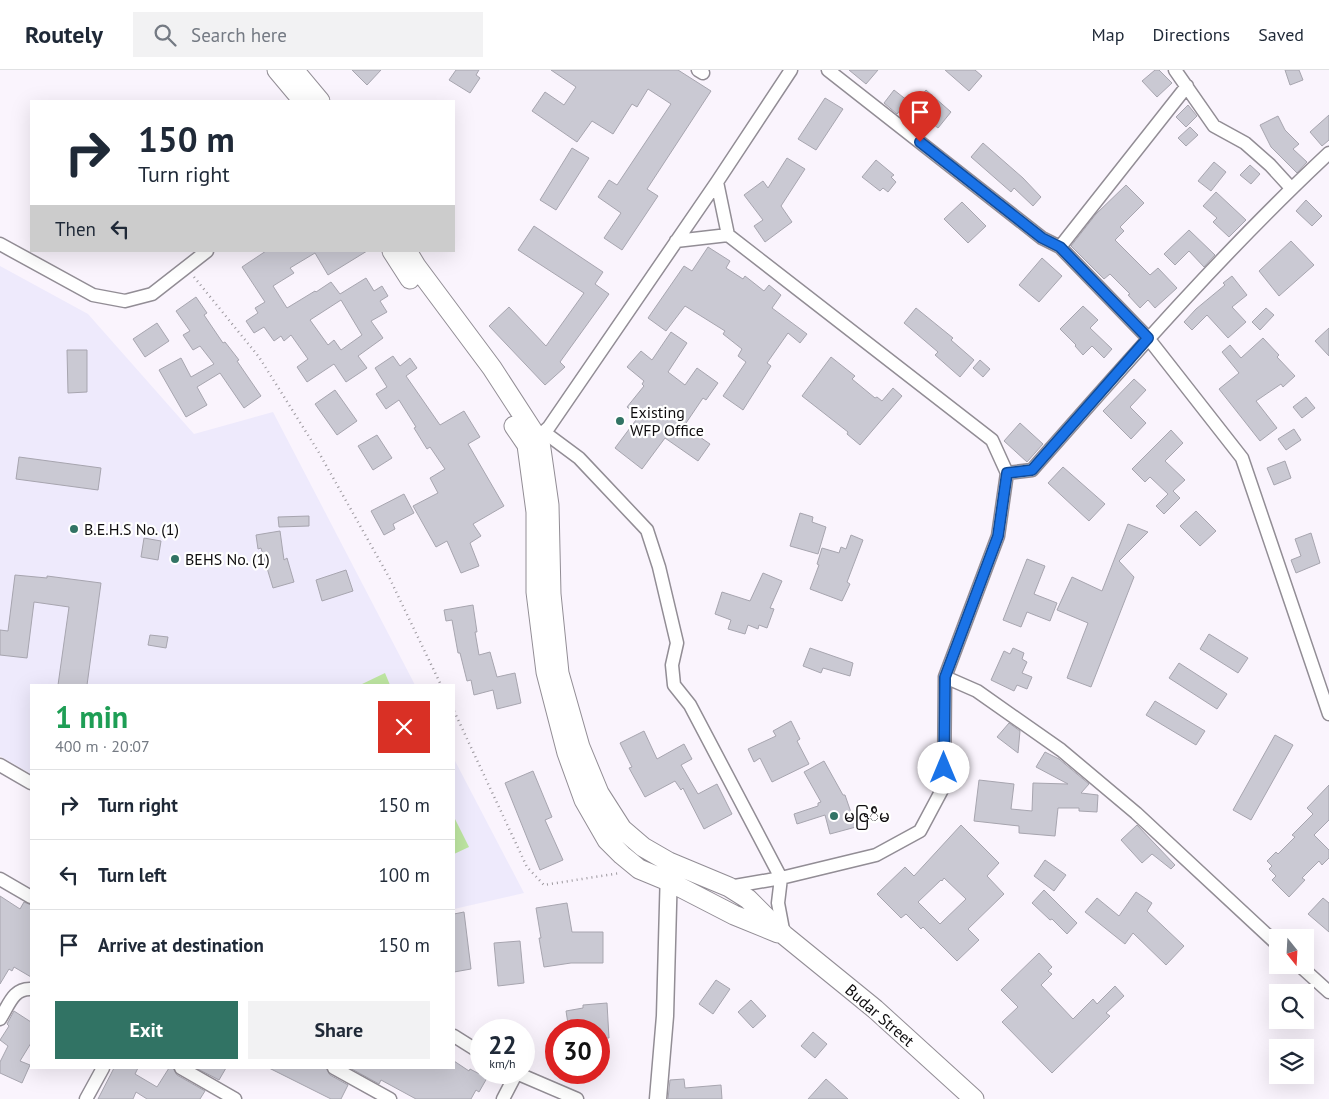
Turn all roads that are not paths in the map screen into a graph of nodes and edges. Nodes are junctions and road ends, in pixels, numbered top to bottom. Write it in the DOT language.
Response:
graph roads {
  1 [pos="277,70"];
  2 [pos="294,70"];
  3 [pos="791,70"];
  4 [pos="828,70"];
  5 [pos="1175,70"];
  6 [pos="1187,86"];
  7 [pos="302,100"];
  8 [pos="319,100"];
  9 [pos="1329,153"];
  10 [pos="717,182"];
  11 [pos="1291,188"];
  12 [pos="728,235"];
  13 [pos="676,241"];
  14 [pos="0,244"];
  15 [pos="1060,247"];
  16 [pos="206,252"];
  17 [pos="393,252"];
  18 [pos="409,252"];
  19 [pos="1148,338"];
  20 [pos="536,438"];
  21 [pos="1007,473"];
  22 [pos="945,677"];
  23 [pos="1329,714"];
  24 [pos="0,765"];
  25 [pos="30,782"];
  26 [pos="669,862"];
  27 [pos="781,878"];
  28 [pos="0,879"];
  29 [pos="668,881"];
  30 [pos="730,887"];
  31 [pos="30,896"];
  32 [pos="784,935"];
  33 [pos="1269,937"];
  34 [pos="1309,974"];
  35 [pos="30,990"];
  36 [pos="1329,992"];
  37 [pos="0,1019"];
  38 [pos="455,1037"];
  39 [pos="470,1046"];
  40 [pos="102,1069"];
  41 [pos="183,1069"];
  42 [pos="336,1069"];
  43 [pos="535,1081"];
  44 [pos="510,1084"];
  45 [pos="86,1099"];
  46 [pos="235,1099"];
  47 [pos="390,1099"];
  48 [pos="503,1099"];
  49 [pos="577,1099"];
  50 [pos="658,1099"];
  51 [pos="974,1099"];
  1 -- 7 [label="main road"];
  2 -- 8 [label="main road"];
  3 -- 10 [label="street"];
  4 -- 15 [label="street"];
  5 -- 6 [label="street"];
  6 -- 11 [label="street"];
  6 -- 15 [label="street"];
  9 -- 11 [label="street"];
  10 -- 12 [label="street"];
  10 -- 13 [label="street"];
  11 -- 19 [label="street"];
  12 -- 13 [label="street"];
  12 -- 21 [label="street"];
  13 -- 20 [label="street"];
  14 -- 16 [label="street"];
  15 -- 19 [label="street"];
  17 -- 20 [label="main road"];
  18 -- 20 [label="main road"];
  19 -- 21 [label="street"];
  19 -- 23 [label="street"];
  20 -- 26 [label="main road"];
  20 -- 27 [label="street"];
  20 -- 29 [label="main road"];
  21 -- 22 [label="street"];
  22 -- 27 [label="street"];
  22 -- 33 [label="street"];
  24 -- 25 [label="street"];
  26 -- 29 [label="street"];
  26 -- 30 [label="main road"];
  27 -- 30 [label="street"];
  27 -- 32 [label="street"];
  28 -- 31 [label="street"];
  29 -- 32 [label="main road"];
  29 -- 50 [label="street"];
  30 -- 32 [label="main road"];
  32 -- 51 [label="main road, Budar Street"];
  34 -- 36 [label="street"];
  35 -- 37 [label="street"];
  38 -- 39 [label="street"];
  40 -- 45 [label="street"];
  41 -- 46 [label="street"];
  42 -- 47 [label="street"];
  43 -- 49 [label="street"];
  44 -- 48 [label="street"];
}
